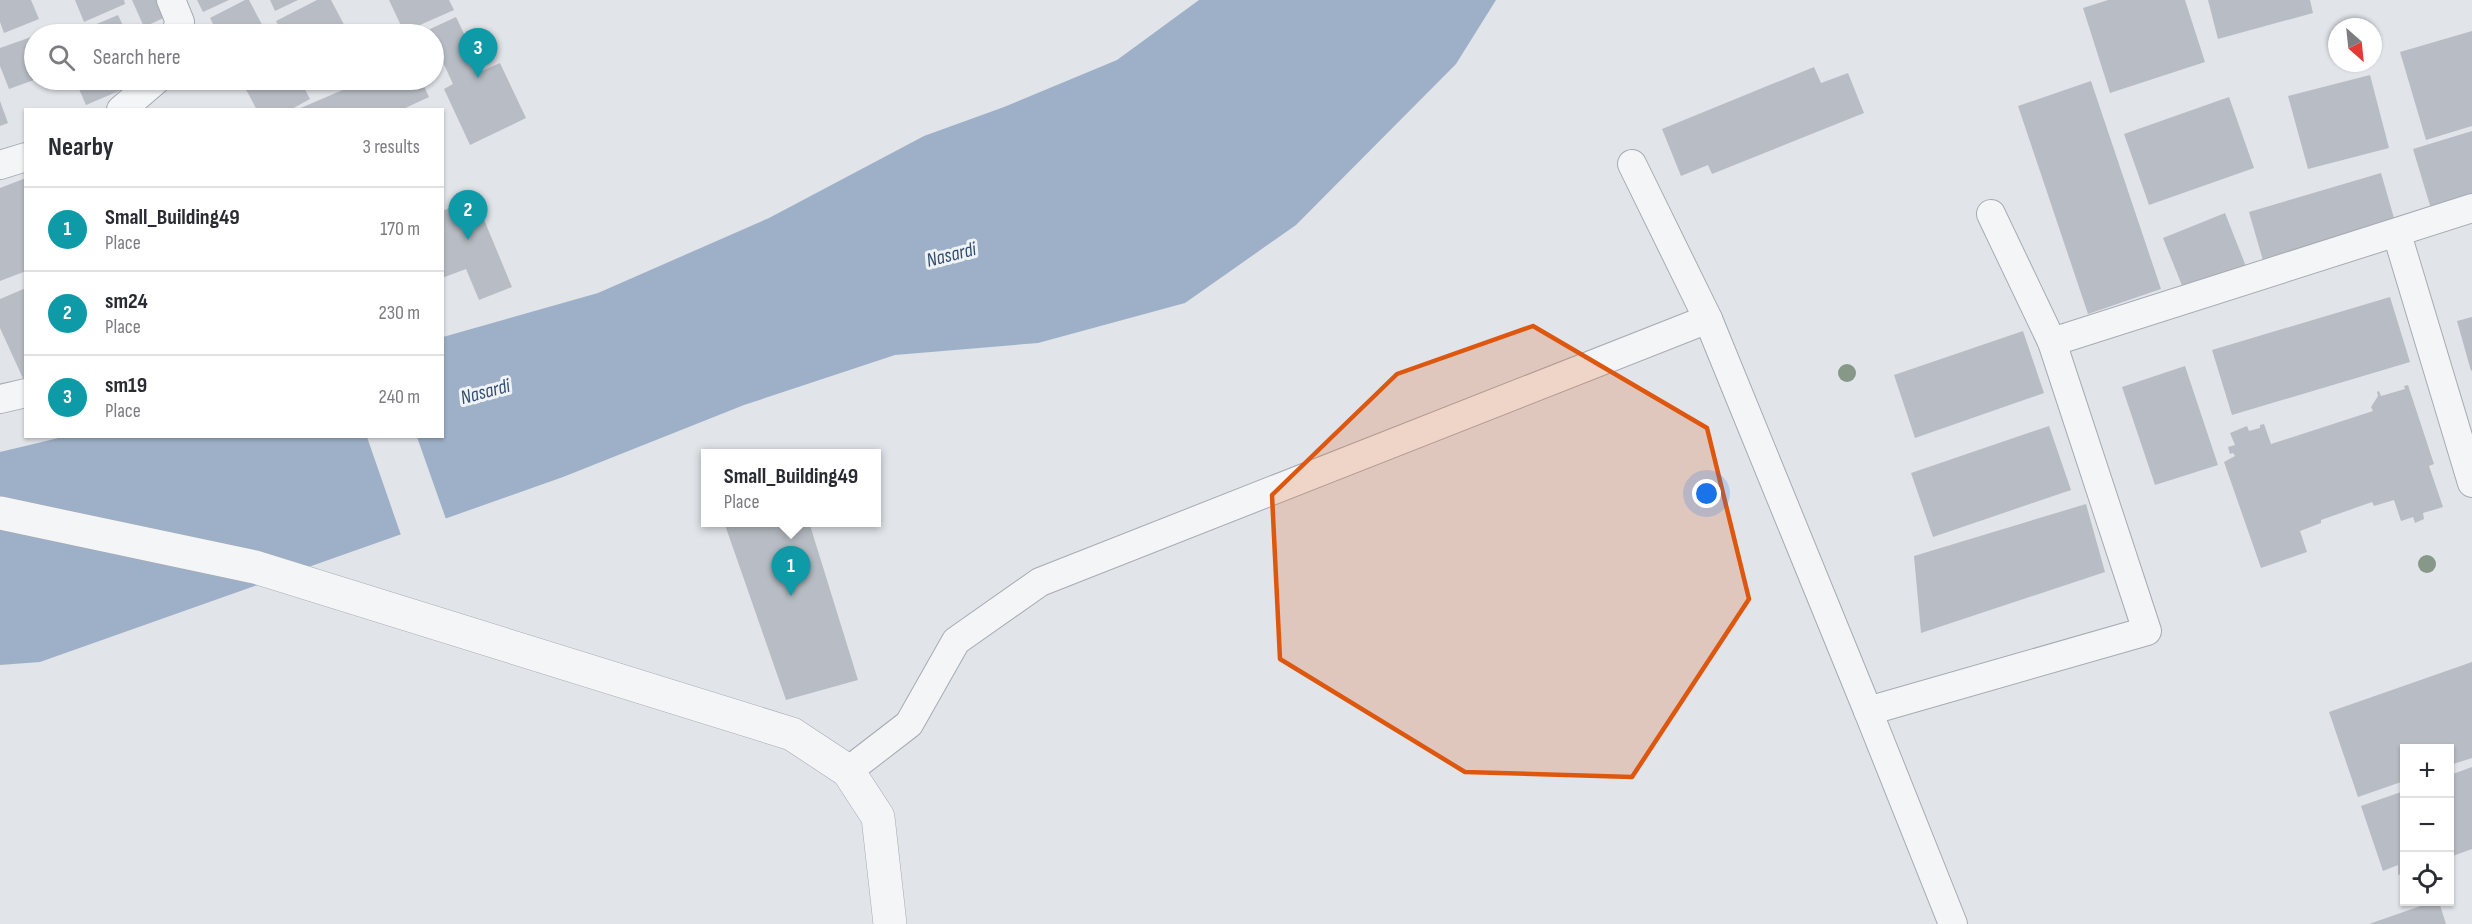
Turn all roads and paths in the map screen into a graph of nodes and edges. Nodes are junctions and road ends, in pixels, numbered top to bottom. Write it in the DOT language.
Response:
graph roads {
  1 [pos="171,0"];
  2 [pos="179,24"];
  3 [pos="144,90"];
  4 [pos="123,108"];
  5 [pos="24,158"];
  6 [pos="1632,164"];
  7 [pos="0,165"];
  8 [pos="2472,208"];
  9 [pos="1991,214"];
  10 [pos="2397,234"];
  11 [pos="1708,319"];
  12 [pos="2052,342"];
  13 [pos="24,393"];
  14 [pos="0,399"];
  15 [pos="2472,483"];
  16 [pos="0,513"];
  17 [pos="1868,711"];
  18 [pos="848,771"];
  19 [pos="891,924"];
  20 [pos="1953,924"];
  1 -- 2 [label="street"];
  3 -- 4 [label="street"];
  5 -- 7 [label="street"];
  6 -- 11 [label="street"];
  8 -- 10 [label="street"];
  9 -- 12 [label="street"];
  10 -- 12 [label="street"];
  10 -- 15 [label="street"];
  11 -- 17 [label="street"];
  11 -- 18 [label="street"];
  12 -- 17 [label="street"];
  13 -- 14 [label="street"];
  16 -- 18 [label="street"];
  17 -- 20 [label="street"];
  18 -- 19 [label="street"];
}
